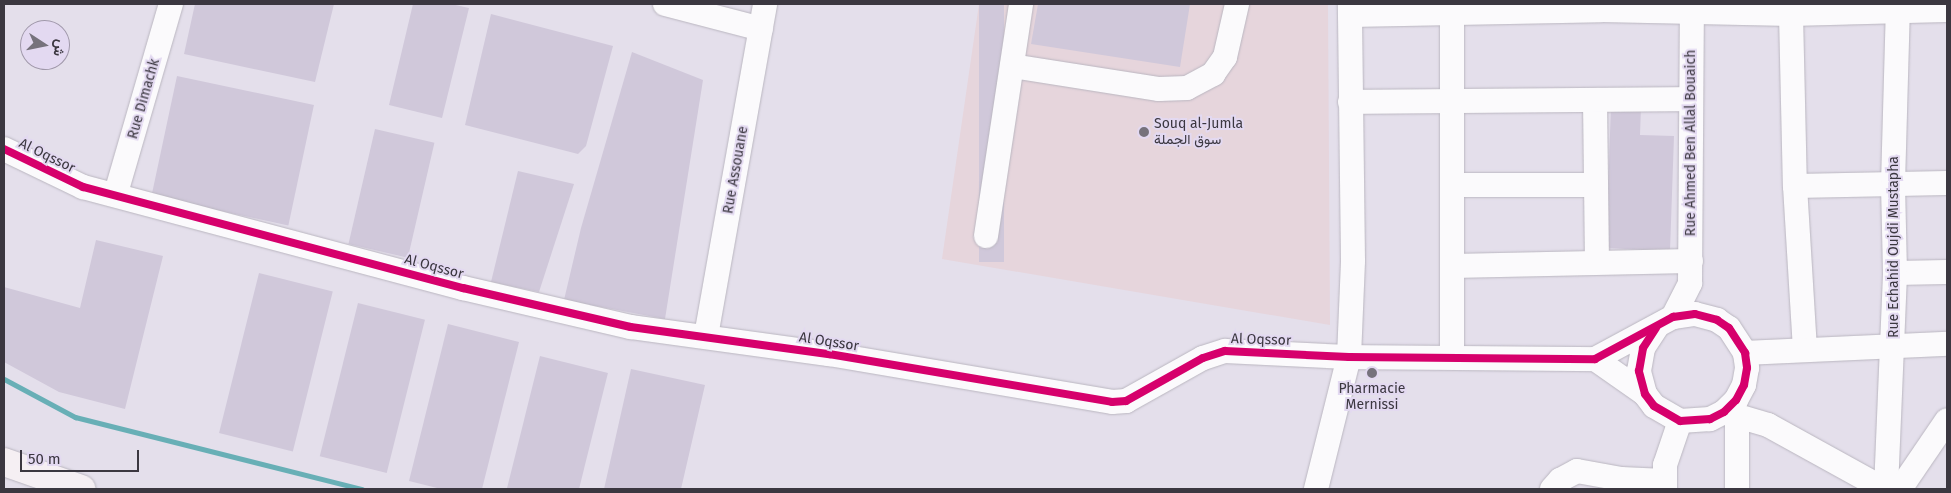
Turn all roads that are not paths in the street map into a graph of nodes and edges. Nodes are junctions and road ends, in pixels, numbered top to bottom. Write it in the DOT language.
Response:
graph roads {
  1 [pos="171,4"];
  2 [pos="665,4"];
  3 [pos="765,4"];
  4 [pos="1021,4"];
  5 [pos="1238,4"];
  6 [pos="1601,7"];
  7 [pos="1692,7"];
  8 [pos="1898,7"];
  9 [pos="1350,9"];
  10 [pos="1947,10"];
  11 [pos="1452,11"];
  12 [pos="1791,14"];
  13 [pos="761,28"];
  14 [pos="1012,66"];
  15 [pos="1690,99"];
  16 [pos="1595,100"];
  17 [pos="1454,101"];
  18 [pos="1350,102"];
  19 [pos="4,148"];
  20 [pos="1947,183"];
  21 [pos="1596,184"];
  22 [pos="1893,184"];
  23 [pos="1452,186"];
  24 [pos="1795,186"];
  25 [pos="116,193"];
  26 [pos="986,236"];
  27 [pos="1597,262"];
  28 [pos="1452,266"];
  29 [pos="1691,272"];
  30 [pos="1947,272"];
  31 [pos="1895,273"];
  32 [pos="1717,320"];
  33 [pos="1664,323"];
  34 [pos="706,336"];
  35 [pos="1893,344"];
  36 [pos="1947,344"];
  37 [pos="1804,350"];
  38 [pos="1745,352"];
  39 [pos="1452,356"];
  40 [pos="1349,357"];
  41 [pos="1595,359"];
  42 [pos="1744,384"];
  43 [pos="1645,394"];
  44 [pos="1730,416"];
  45 [pos="1947,420"];
  46 [pos="1680,421"];
  47 [pos="1768,425"];
  48 [pos="4,462"];
  49 [pos="1665,485"];
  50 [pos="81,489"];
  51 [pos="1316,489"];
  52 [pos="1552,489"];
  53 [pos="1737,489"];
  54 [pos="1885,489"];
  55 [pos="1900,489"];
  1 -- 25 [label="street, Rue Dimachk"];
  2 -- 13 [label="street"];
  3 -- 13 [label="street, Rue Assouane"];
  4 -- 14 [label="street"];
  5 -- 14 [label="street"];
  6 -- 7 [label="street"];
  6 -- 11 [label="street"];
  7 -- 12 [label="street"];
  7 -- 15 [label="street, Rue Ahmed Ben Allal Bouaich"];
  8 -- 10 [label="street"];
  8 -- 12 [label="street"];
  8 -- 22 [label="street, Rue Echahid Oujdi Mustapha"];
  9 -- 11 [label="street"];
  9 -- 18 [label="street"];
  11 -- 17 [label="street"];
  12 -- 24 [label="street"];
  13 -- 34 [label="street, Rue Assouane"];
  14 -- 26 [label="street"];
  15 -- 16 [label="street"];
  15 -- 29 [label="street, Rue Ahmed Ben Allal Bouaich"];
  16 -- 17 [label="street"];
  16 -- 21 [label="street"];
  17 -- 18 [label="street"];
  17 -- 23 [label="street"];
  18 -- 40 [label="street"];
  19 -- 25 [label="street, Al Oqssor"];
  20 -- 22 [label="street"];
  21 -- 23 [label="street"];
  21 -- 27 [label="street"];
  22 -- 24 [label="street"];
  22 -- 31 [label="street, Rue Echahid Oujdi Mustapha"];
  23 -- 28 [label="street"];
  24 -- 37 [label="street"];
  25 -- 34 [label="street, Al Oqssor"];
  27 -- 28 [label="street"];
  27 -- 29 [label="street"];
  28 -- 39 [label="street"];
  29 -- 32 [label="street"];
  29 -- 33 [label="street, Rue Ahmed Ben Allal Bouaich"];
  30 -- 31 [label="street"];
  31 -- 35 [label="street, Rue Echahid Oujdi Mustapha"];
  32 -- 33 [label="street"];
  32 -- 38 [label="street"];
  33 -- 41 [label="street, Al Oqssor"];
  33 -- 43 [label="street"];
  34 -- 40 [label="street, Al Oqssor"];
  35 -- 36 [label="street"];
  35 -- 37 [label="street"];
  35 -- 54 [label="street, Rue Echahid Oujdi Mustapha"];
  37 -- 38 [label="street"];
  38 -- 42 [label="street"];
  39 -- 40 [label="street, Al Oqssor"];
  39 -- 41 [label="street, Al Oqssor"];
  40 -- 51 [label="street"];
  41 -- 43 [label="street"];
  42 -- 44 [label="street"];
  42 -- 47 [label="street"];
  43 -- 46 [label="street"];
  44 -- 46 [label="street"];
  44 -- 47 [label="street"];
  44 -- 53 [label="street"];
  45 -- 55 [label="street"];
  46 -- 49 [label="street"];
  47 -- 54 [label="street"];
  48 -- 50 [label="main road"];
  49 -- 52 [label="street"];
}
